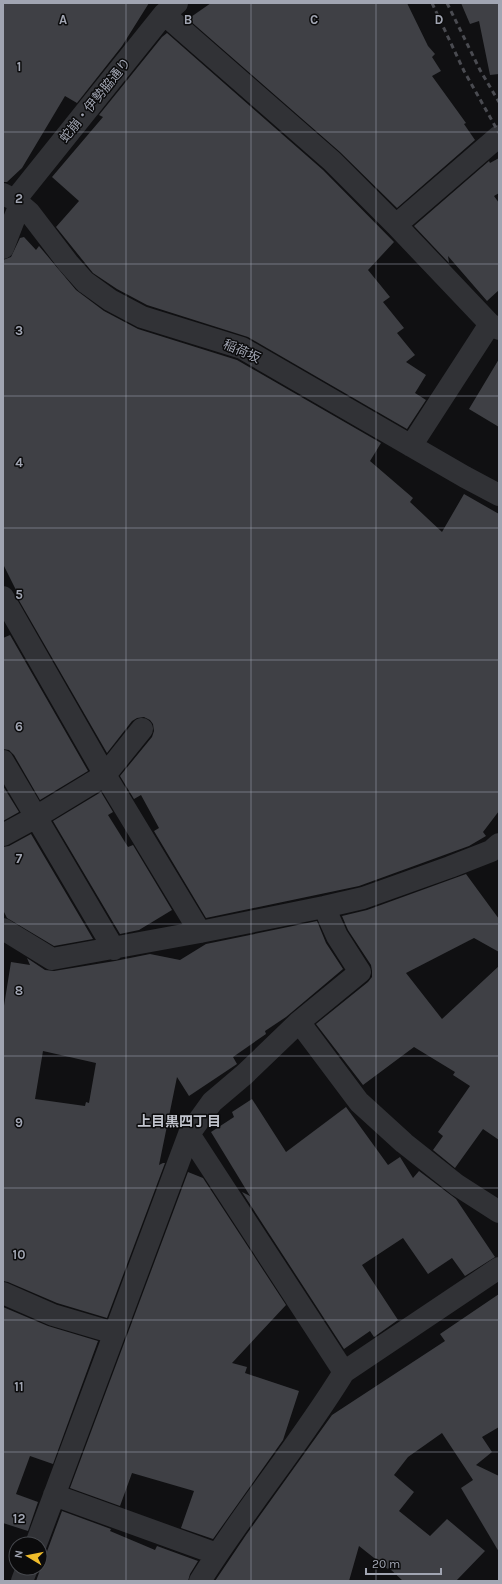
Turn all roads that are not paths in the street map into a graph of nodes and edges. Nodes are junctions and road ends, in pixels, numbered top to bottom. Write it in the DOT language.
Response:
graph roads {
  1 [pos="170,8"];
  2 [pos="499,136"];
  3 [pos="13,200"];
  4 [pos="396,225"];
  5 [pos="3,248"];
  6 [pos="495,327"];
  7 [pos="411,446"];
  8 [pos="499,494"];
  9 [pos="3,597"];
  10 [pos="142,729"];
  11 [pos="3,761"];
  12 [pos="105,775"];
  13 [pos="36,817"];
  14 [pos="3,835"];
  15 [pos="499,844"];
  16 [pos="324,908"];
  17 [pos="3,929"];
  18 [pos="200,932"];
  19 [pos="114,949"];
  20 [pos="300,1022"];
  21 [pos="189,1134"];
  22 [pos="499,1212"];
  23 [pos="499,1268"];
  24 [pos="3,1294"];
  25 [pos="114,1332"];
  26 [pos="344,1372"];
  27 [pos="54,1495"];
  28 [pos="39,1536"];
  29 [pos="217,1554"];
  30 [pos="200,1581"];
  1 -- 3 [label="street, 蛇崩・伊勢脇通り"];
  1 -- 4 [label="street"];
  2 -- 4 [label="street"];
  3 -- 5 [label="street, 蛇崩・伊勢脇通り"];
  3 -- 7 [label="street, 稲荷坂"];
  4 -- 6 [label="street"];
  6 -- 7 [label="street"];
  7 -- 8 [label="street, 稲荷坂"];
  9 -- 12 [label="street"];
  10 -- 12 [label="street"];
  11 -- 13 [label="street"];
  12 -- 13 [label="street"];
  12 -- 18 [label="street"];
  13 -- 14 [label="street"];
  13 -- 19 [label="street"];
  15 -- 16 [label="street"];
  16 -- 18 [label="street"];
  16 -- 20 [label="street"];
  17 -- 19 [label="street"];
  18 -- 19 [label="street"];
  20 -- 21 [label="street"];
  20 -- 22 [label="street"];
  21 -- 25 [label="street"];
  21 -- 26 [label="street"];
  23 -- 26 [label="street"];
  24 -- 25 [label="street"];
  25 -- 27 [label="street"];
  26 -- 29 [label="street"];
  27 -- 28 [label="street"];
  27 -- 29 [label="street"];
  29 -- 30 [label="street"];
}
